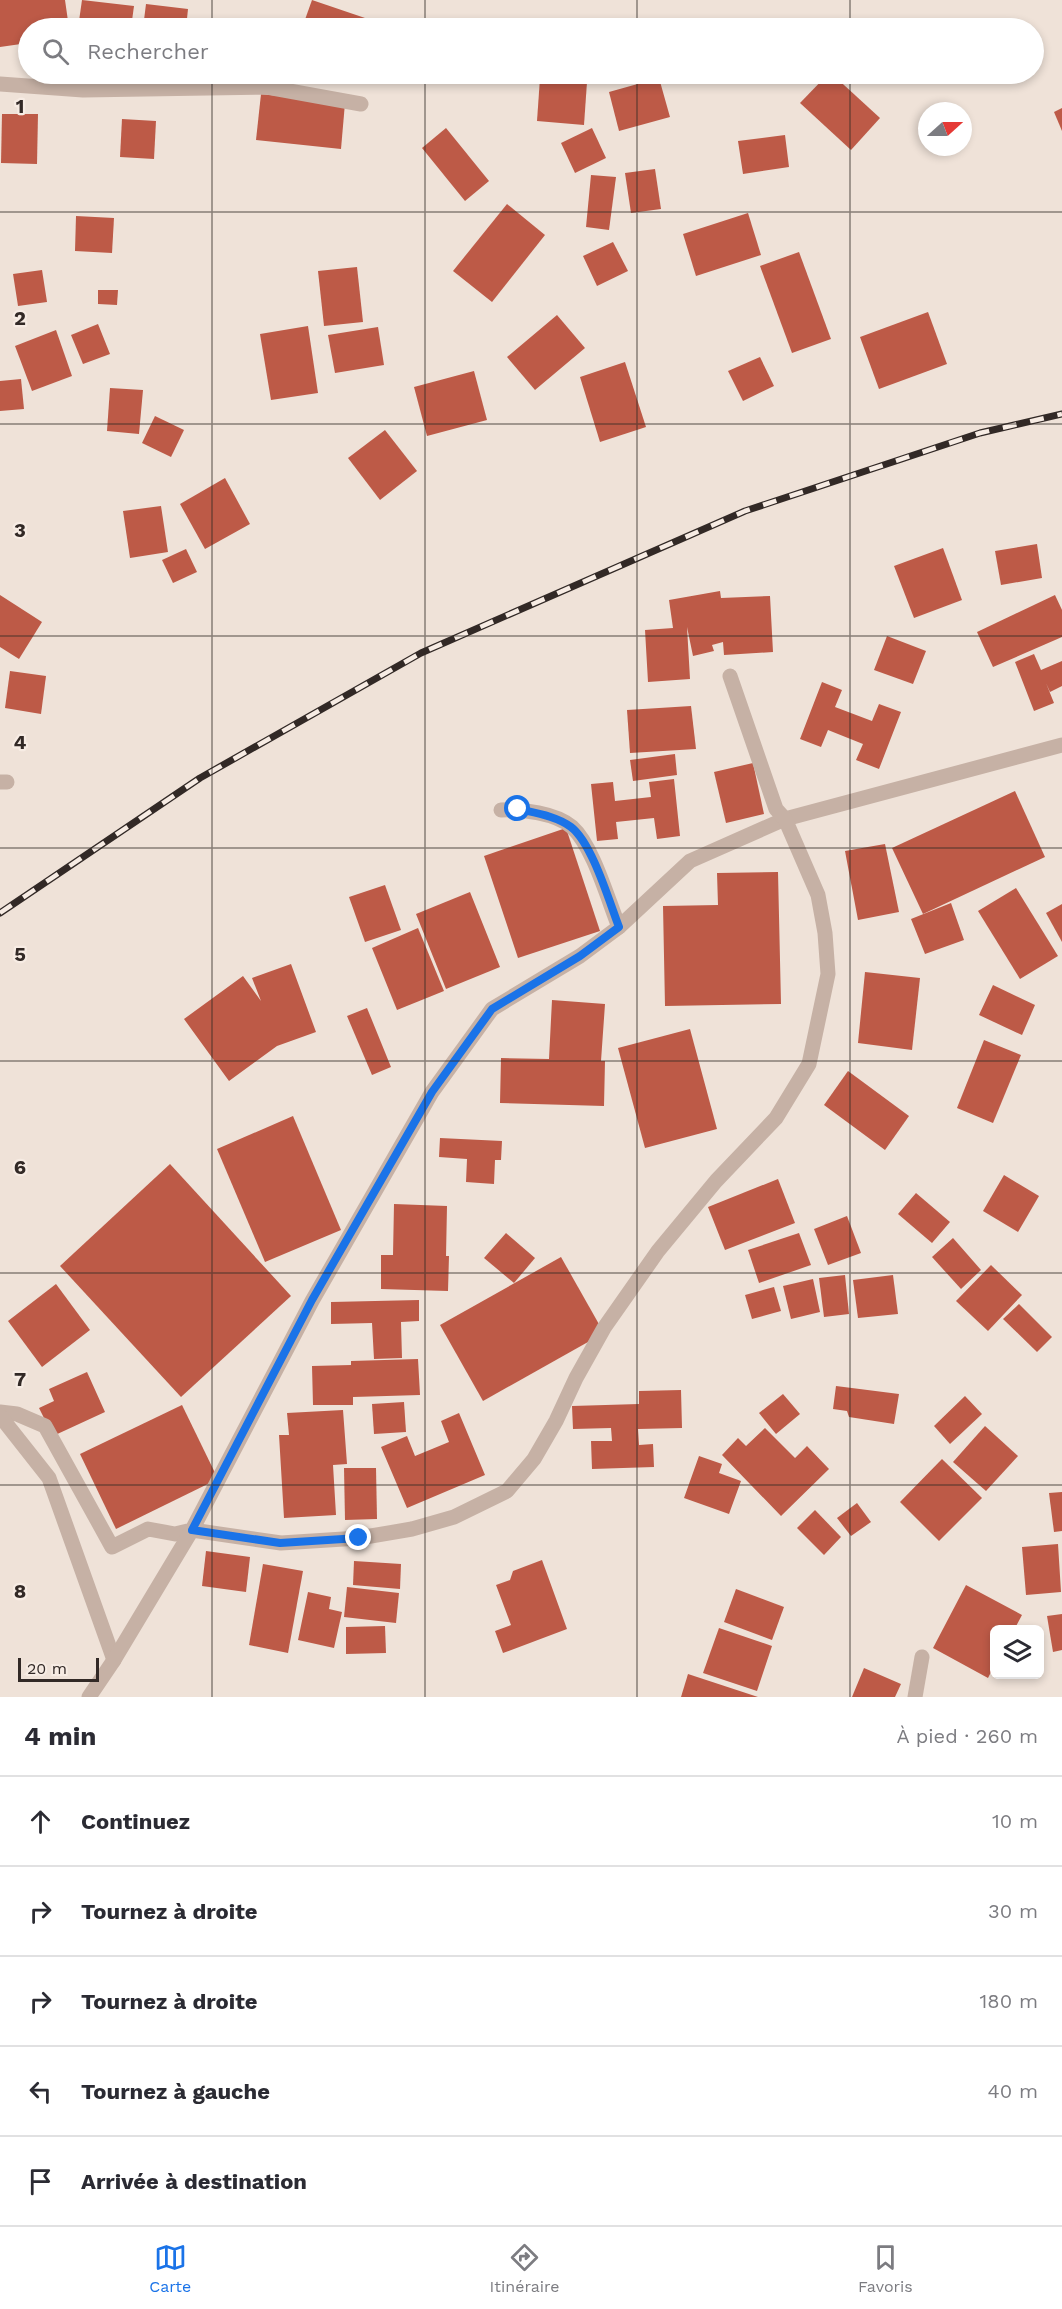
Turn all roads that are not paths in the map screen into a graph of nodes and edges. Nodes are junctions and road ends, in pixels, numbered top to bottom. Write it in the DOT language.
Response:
graph roads {
  1 [pos="0,84"];
  2 [pos="361,104"];
  3 [pos="730,676"];
  4 [pos="1062,745"];
  5 [pos="501,810"];
  6 [pos="785,819"];
  7 [pos="619,927"];
  8 [pos="0,1414"];
  9 [pos="192,1530"];
  10 [pos="922,1657"];
  11 [pos="114,1660"];
  12 [pos="89,1697"];
  13 [pos="915,1697"];
  1 -- 2 [label="street"];
  3 -- 6 [label="street"];
  4 -- 6 [label="street"];
  5 -- 7 [label="street"];
  6 -- 7 [label="street"];
  6 -- 9 [label="street"];
  7 -- 9 [label="street"];
  8 -- 9 [label="street"];
  8 -- 11 [label="street"];
  9 -- 11 [label="street"];
  10 -- 13 [label="street"];
  11 -- 12 [label="street"];
}
